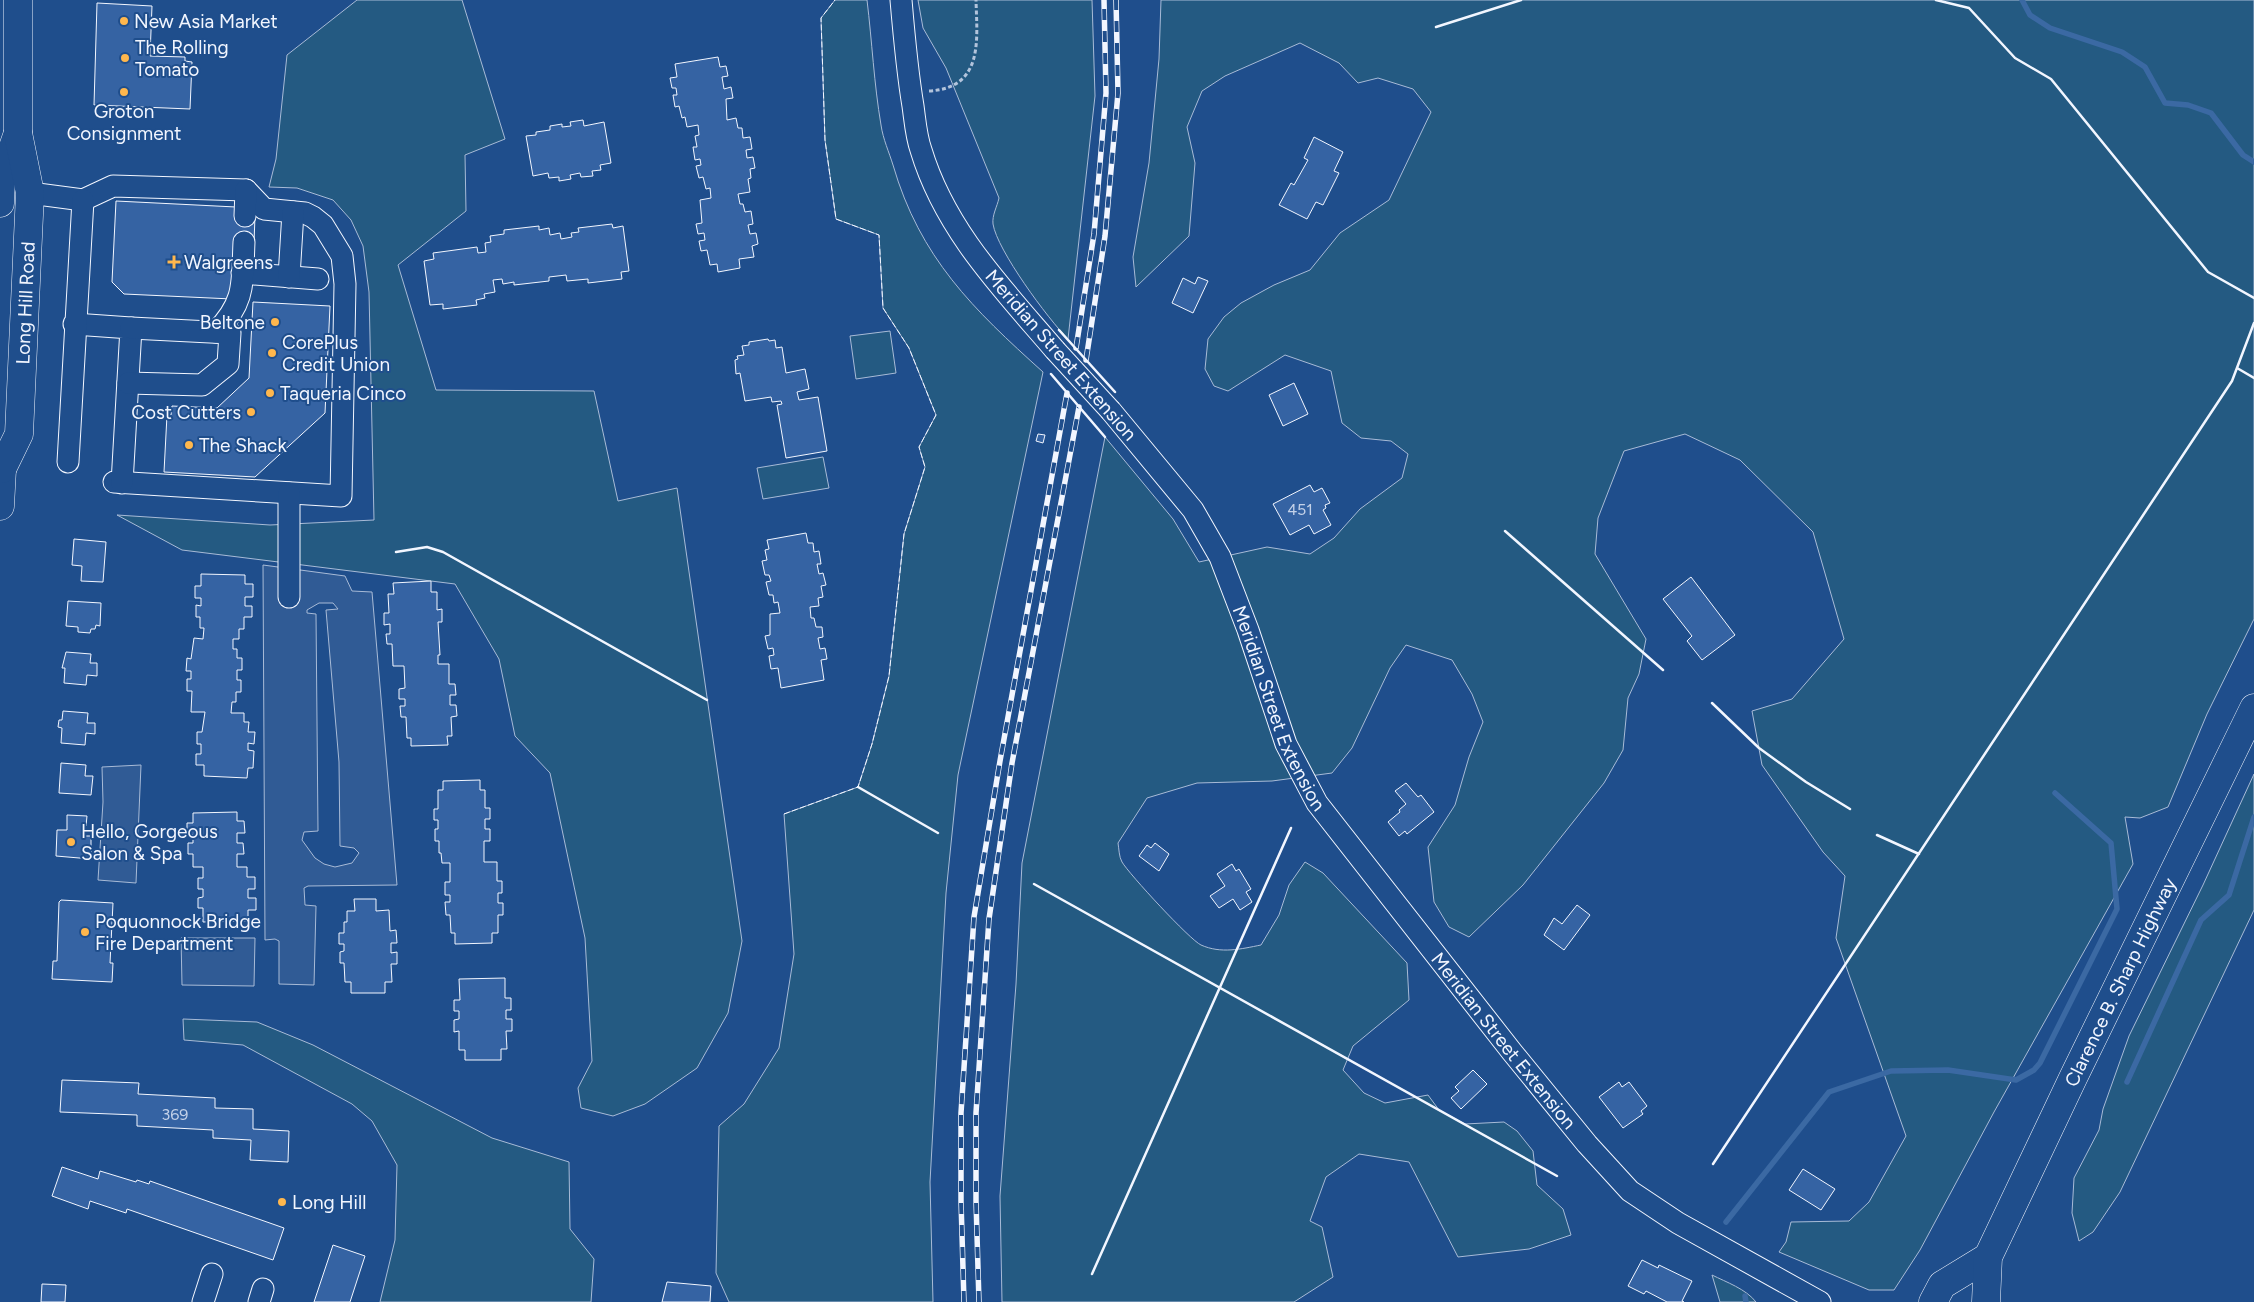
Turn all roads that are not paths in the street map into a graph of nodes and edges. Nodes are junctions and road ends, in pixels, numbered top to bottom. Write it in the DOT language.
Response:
graph roads {
  1 [pos="18,0"];
  2 [pos="901,0"];
  3 [pos="18,133"];
  4 [pos="246,190"];
  5 [pos="30,194"];
  6 [pos="83,200"];
  7 [pos="0,203"];
  8 [pos="293,212"];
  9 [pos="245,216"];
  10 [pos="244,242"];
  11 [pos="242,273"];
  12 [pos="290,277"];
  13 [pos="318,279"];
  14 [pos="74,324"];
  15 [pos="131,328"];
  16 [pos="216,332"];
  17 [pos="128,383"];
  18 [pos="68,462"];
  19 [pos="1,467"];
  20 [pos="289,493"];
  21 [pos="0,506"];
  22 [pos="289,597"];
  23 [pos="2254,708"];
  24 [pos="1988,1257"];
  25 [pos="212,1274"];
  26 [pos="203,1302"];
  27 [pos="1820,1302"];
  28 [pos="1933,1302"];
  29 [pos="1986,1302"];
  1 -- 3 [label="main road, Long Hill Road"];
  2 -- 27 [label="street, Meridian Street Extension, bridge"];
  3 -- 5 [label="main road, Long Hill Road"];
  3 -- 7 [label="main road, Long Hill Road"];
  4 -- 6 [label="street"];
  4 -- 8 [label="street"];
  4 -- 9 [label="street"];
  5 -- 6 [label="street"];
  5 -- 19 [label="main road, Long Hill Road"];
  6 -- 14 [label="street"];
  8 -- 12 [label="street"];
  8 -- 20 [label="street"];
  10 -- 11 [label="street"];
  11 -- 12 [label="street"];
  11 -- 16 [label="street"];
  12 -- 13 [label="street"];
  14 -- 15 [label="street"];
  14 -- 18 [label="street"];
  15 -- 16 [label="street"];
  15 -- 17 [label="street"];
  16 -- 17 [label="street"];
  17 -- 20 [label="street"];
  19 -- 21 [label="main road, Long Hill Road"];
  20 -- 22 [label="street"];
  23 -- 24 [label="main road, Clarence B. Sharp Highway"];
  24 -- 28 [label="main road"];
  24 -- 29 [label="main road, Clarence B. Sharp Highway"];
  25 -- 26 [label="street"];
}
